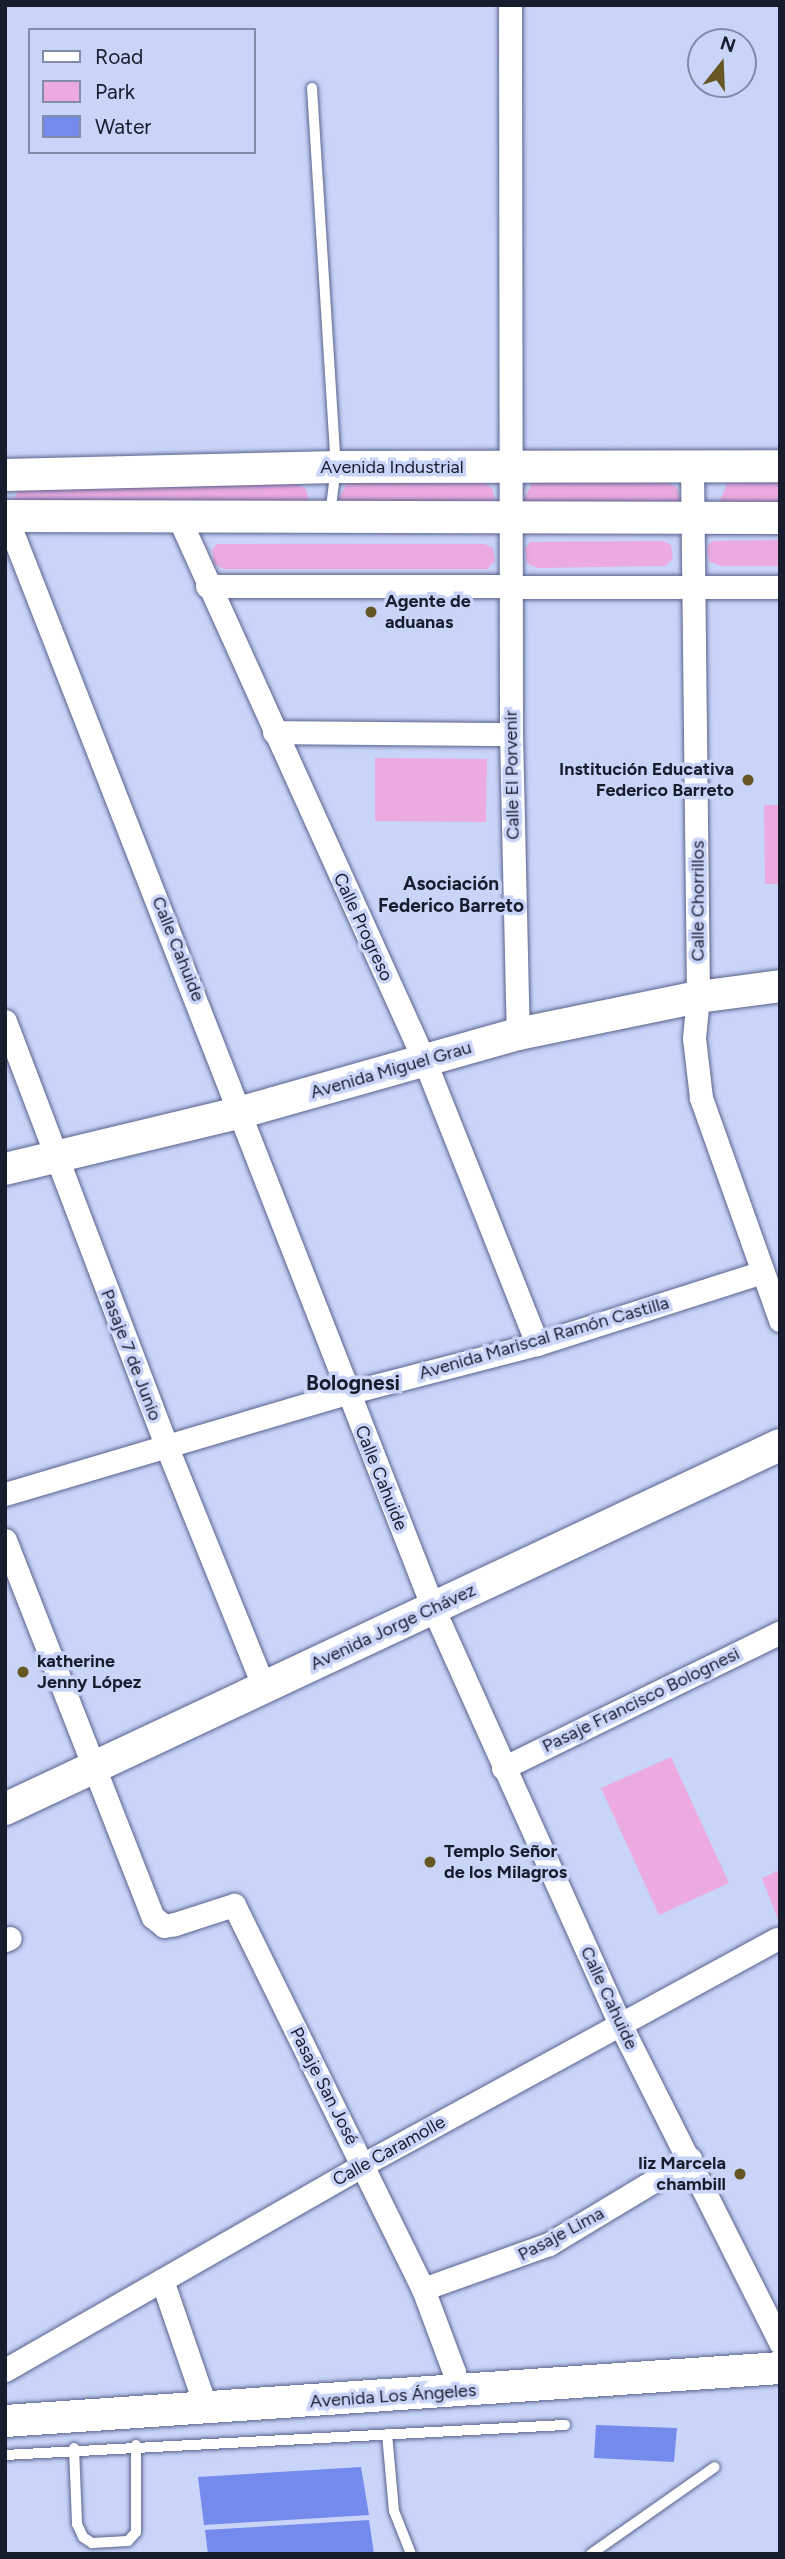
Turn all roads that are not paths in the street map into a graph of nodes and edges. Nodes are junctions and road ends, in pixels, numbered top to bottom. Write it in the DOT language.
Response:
graph roads {
  1 [pos="510,5"];
  2 [pos="312,88"];
  3 [pos="780,466"];
  4 [pos="336,467"];
  5 [pos="512,467"];
  6 [pos="692,467"];
  7 [pos="5,475"];
  8 [pos="5,515"];
  9 [pos="178,516"];
  10 [pos="330,516"];
  11 [pos="511,517"];
  12 [pos="694,518"];
  13 [pos="780,518"];
  14 [pos="511,584"];
  15 [pos="207,586"];
  16 [pos="780,587"];
  17 [pos="696,589"];
  18 [pos="274,732"];
  19 [pos="510,734"];
  20 [pos="780,986"];
  21 [pos="698,997"];
  22 [pos="5,1021"];
  23 [pos="518,1034"];
  24 [pos="425,1062"];
  25 [pos="242,1112"];
  26 [pos="56,1158"];
  27 [pos="5,1169"];
  28 [pos="760,1273"];
  29 [pos="780,1320"];
  30 [pos="537,1344"];
  31 [pos="347,1393"];
  32 [pos="166,1444"];
  33 [pos="780,1445"];
  34 [pos="5,1494"];
  35 [pos="5,1540"];
  36 [pos="433,1608"];
  37 [pos="780,1632"];
  38 [pos="264,1687"];
  39 [pos="92,1768"];
  40 [pos="503,1768"];
  41 [pos="5,1809"];
  42 [pos="777,1939"];
  43 [pos="621,2026"];
  44 [pos="690,2159"];
  45 [pos="364,2164"];
  46 [pos="162,2280"];
  47 [pos="423,2289"];
  48 [pos="780,2342"];
  49 [pos="780,2368"];
  50 [pos="5,2370"];
  51 [pos="456,2392"];
  52 [pos="206,2408"];
  53 [pos="5,2421"];
  54 [pos="565,2425"];
  55 [pos="387,2434"];
  56 [pos="136,2445"];
  57 [pos="74,2448"];
  58 [pos="5,2455"];
  59 [pos="715,2467"];
  60 [pos="411,2554"];
  61 [pos="591,2554"];
  1 -- 5 [label="street, Calle El Porvenir"];
  2 -- 4 [label="lane"];
  3 -- 6 [label="street, Avenida Industrial"];
  4 -- 5 [label="street, Avenida Industrial"];
  4 -- 7 [label="street, Avenida Industrial"];
  4 -- 10 [label="lane"];
  5 -- 6 [label="street, Avenida Industrial"];
  5 -- 11 [label="street, Calle El Porvenir"];
  6 -- 12 [label="street, Calle Chorrillos"];
  8 -- 9 [label="street"];
  8 -- 25 [label="street, Calle Cahuide"];
  9 -- 10 [label="street"];
  9 -- 15 [label="street, Calle Progreso"];
  10 -- 11 [label="street"];
  11 -- 12 [label="street"];
  11 -- 14 [label="street, Calle El Porvenir"];
  12 -- 13 [label="street"];
  12 -- 17 [label="street, Calle Chorrillos"];
  14 -- 15 [label="street"];
  14 -- 17 [label="street"];
  14 -- 19 [label="street, Calle El Porvenir"];
  15 -- 18 [label="street, Calle Progreso"];
  16 -- 17 [label="street"];
  17 -- 21 [label="street, Calle Chorrillos"];
  18 -- 19 [label="street"];
  18 -- 24 [label="street, Calle Progreso"];
  19 -- 23 [label="street, Calle El Porvenir"];
  20 -- 21 [label="street, Avenida Miguel Grau"];
  21 -- 23 [label="street, Avenida Miguel Grau"];
  21 -- 28 [label="street, Calle Chorrillos"];
  22 -- 26 [label="street, Pasaje 7 de Junio"];
  23 -- 24 [label="street, Avenida Miguel Grau"];
  24 -- 25 [label="street, Avenida Miguel Grau"];
  24 -- 30 [label="street, Calle Progreso"];
  25 -- 26 [label="street, Avenida Miguel Grau"];
  25 -- 31 [label="street, Calle Cahuide"];
  26 -- 27 [label="street, Avenida Miguel Grau"];
  26 -- 32 [label="street, Pasaje 7 de Junio"];
  28 -- 29 [label="street, Calle Chorrillos"];
  28 -- 30 [label="street, Avenida Mariscal Ramón Castilla"];
  30 -- 31 [label="street, Avenida Mariscal Ramón Castilla"];
  31 -- 32 [label="street, Avenida Mariscal Ramón Castilla"];
  31 -- 36 [label="street, Calle Cahuide"];
  32 -- 34 [label="street, Avenida Mariscal Ramón Castilla"];
  32 -- 38 [label="street, Pasaje 7 de Junio"];
  33 -- 36 [label="street, Avenida Jorge Chávez"];
  35 -- 39 [label="street"];
  36 -- 38 [label="street, Avenida Jorge Chávez"];
  36 -- 40 [label="street, Calle Cahuide"];
  37 -- 40 [label="street, Pasaje Francisco Bolognesi"];
  38 -- 39 [label="street, Avenida Jorge Chávez"];
  39 -- 41 [label="street, Avenida Jorge Chávez"];
  39 -- 45 [label="street, Pasaje San José"];
  40 -- 43 [label="street, Calle Cahuide"];
  42 -- 43 [label="street, Calle Caramolle"];
  43 -- 44 [label="street, Calle Cahuide"];
  43 -- 45 [label="street, Calle Caramolle"];
  44 -- 47 [label="street, Pasaje Lima"];
  44 -- 48 [label="street, Calle Cahuide"];
  45 -- 46 [label="street, Calle Caramolle"];
  45 -- 47 [label="street, Pasaje San José"];
  46 -- 50 [label="street, Calle Caramolle"];
  46 -- 52 [label="street"];
  47 -- 51 [label="street, Pasaje San José"];
  49 -- 51 [label="street, Avenida Los Ángeles"];
  51 -- 52 [label="street, Avenida Los Ángeles"];
  52 -- 53 [label="street, Avenida Los Ángeles"];
  54 -- 55 [label="lane"];
  55 -- 56 [label="lane"];
  55 -- 60 [label="lane"];
  56 -- 57 [label="lane"];
  56 -- 57 [label="lane"];
  57 -- 58 [label="lane"];
  59 -- 61 [label="lane"];
}
